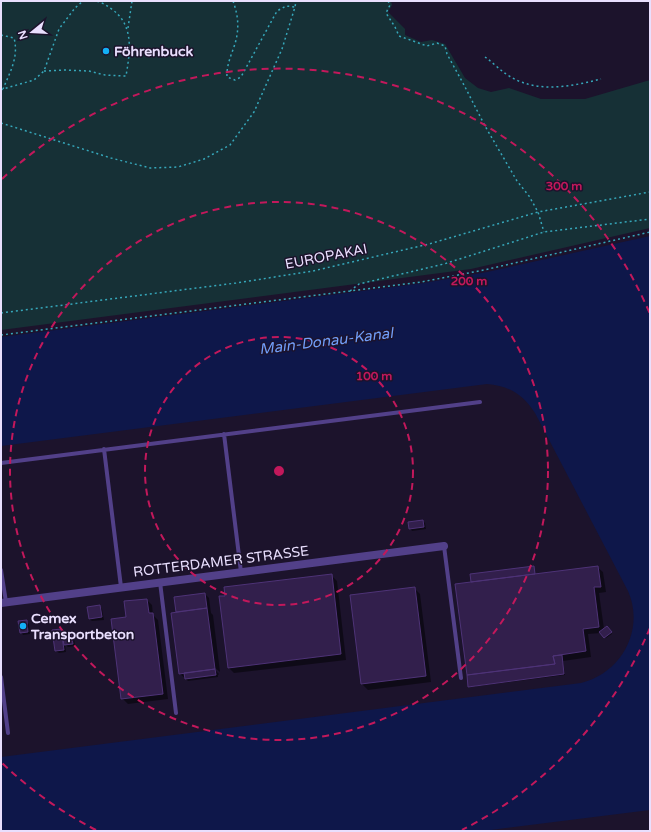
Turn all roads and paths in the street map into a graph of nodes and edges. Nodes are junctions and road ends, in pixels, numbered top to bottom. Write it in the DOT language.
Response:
graph roads {
  1 [pos="83,1"];
  2 [pos="96,1"];
  3 [pos="132,1"];
  4 [pos="233,1"];
  5 [pos="296,1"];
  6 [pos="388,1"];
  7 [pos="295,7"];
  8 [pos="128,28"];
  9 [pos="1,35"];
  10 [pos="485,57"];
  11 [pos="44,70"];
  12 [pos="601,79"];
  13 [pos="2,90"];
  14 [pos="1,123"];
  15 [pos="650,192"];
  16 [pos="538,212"];
  17 [pos="650,218"];
  18 [pos="544,232"];
  19 [pos="650,232"];
  20 [pos="350,291"];
  21 [pos="1,313"];
  22 [pos="1,335"];
  23 [pos="480,402"];
  24 [pos="224,434"];
  25 [pos="104,449"];
  26 [pos="1,463"];
  27 [pos="444,546"];
  28 [pos="1,570"];
  29 [pos="241,572"];
  30 [pos="160,582"];
  31 [pos="121,587"];
  32 [pos="3,602"];
  33 [pos="1,677"];
  34 [pos="461,678"];
  35 [pos="176,713"];
  36 [pos="8,733"];
  1 -- 11 [label="path"];
  2 -- 8 [label="path"];
  3 -- 8 [label="path"];
  4 -- 7 [label="path"];
  5 -- 7 [label="path"];
  6 -- 16 [label="path"];
  7 -- 14 [label="path"];
  8 -- 11 [label="path"];
  9 -- 13 [label="path"];
  10 -- 12 [label="path"];
  11 -- 13 [label="path"];
  15 -- 16 [label="path, EUROPAKAI"];
  16 -- 18 [label="path"];
  16 -- 21 [label="path, EUROPAKAI"];
  17 -- 18 [label="path"];
  18 -- 20 [label="path"];
  19 -- 20 [label="path"];
  20 -- 22 [label="path"];
  23 -- 24 [label="lane"];
  24 -- 25 [label="lane"];
  24 -- 29 [label="lane"];
  25 -- 26 [label="lane"];
  25 -- 31 [label="lane"];
  27 -- 29 [label="street, ROTTERDAMER STRASSE"];
  27 -- 34 [label="lane"];
  28 -- 32 [label="lane"];
  29 -- 30 [label="street, ROTTERDAMER STRASSE"];
  30 -- 31 [label="street, ROTTERDAMER STRASSE"];
  30 -- 35 [label="lane"];
  31 -- 32 [label="street, ROTTERDAMER STRASSE"];
  33 -- 36 [label="lane"];
}
